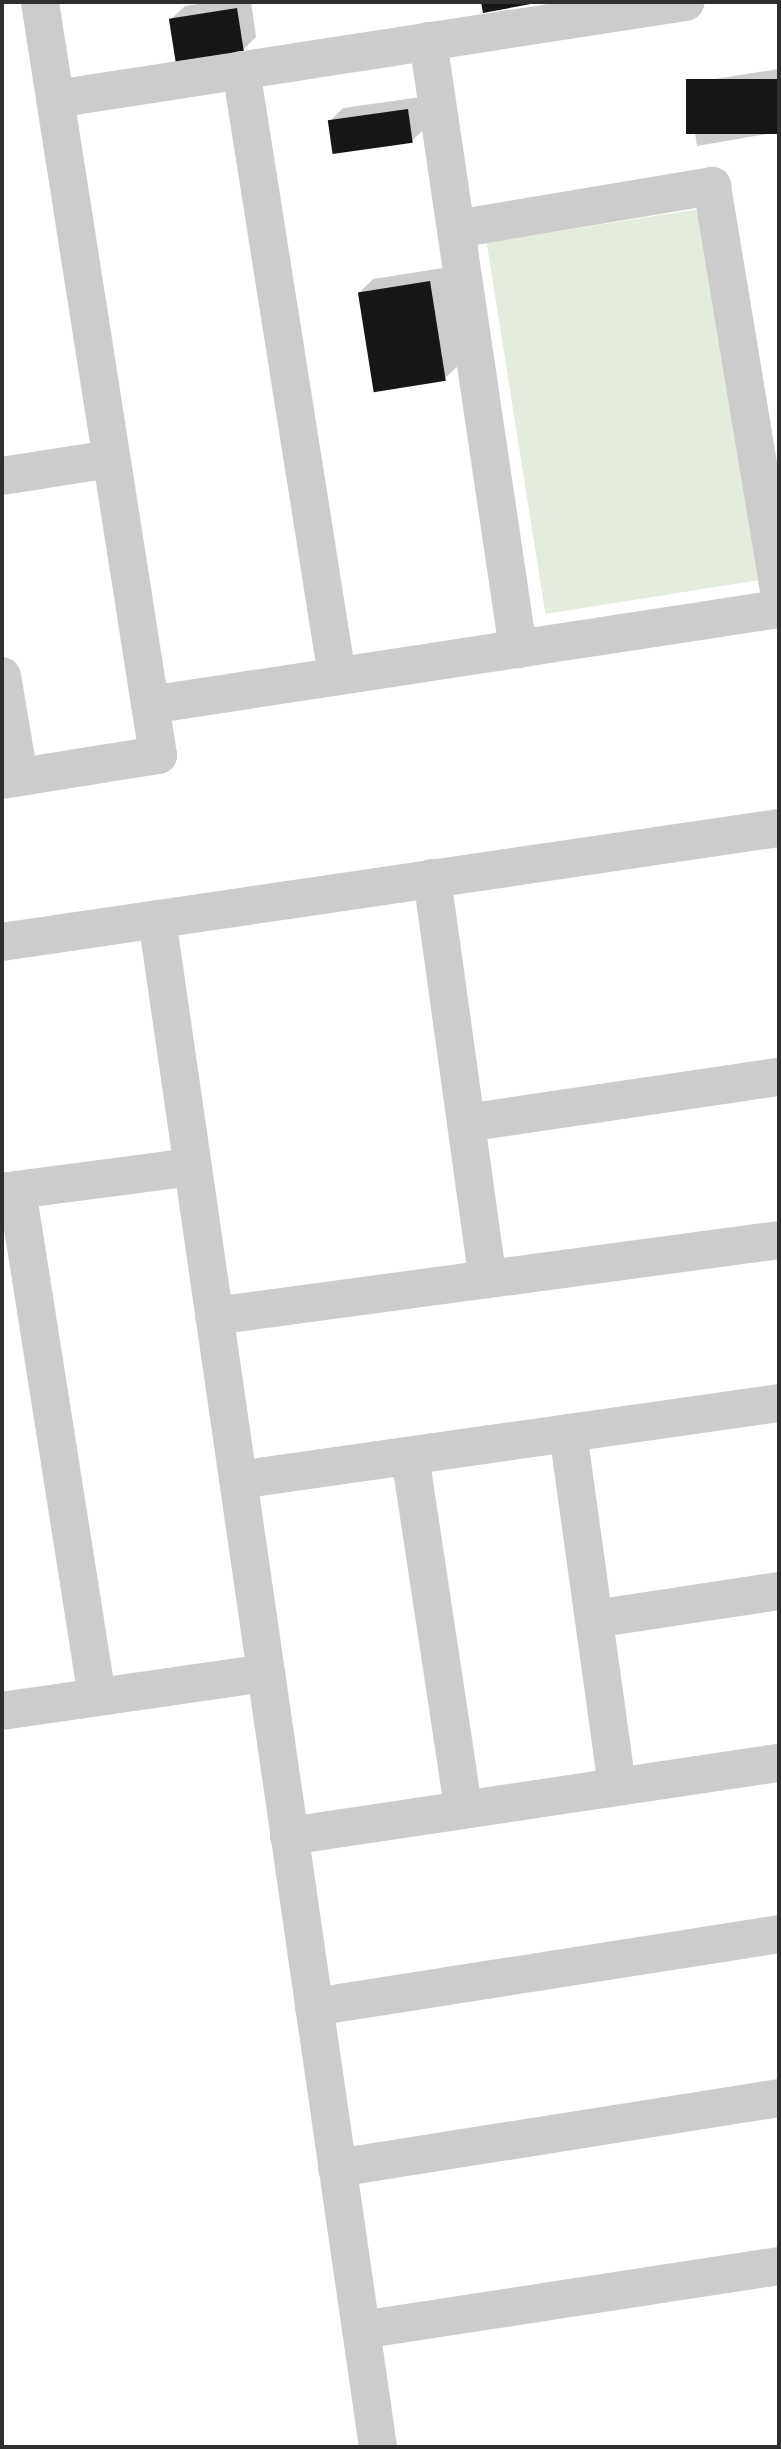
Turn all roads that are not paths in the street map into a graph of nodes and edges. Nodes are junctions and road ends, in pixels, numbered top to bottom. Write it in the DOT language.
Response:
graph roads {
  1 [pos="40,2"];
  2 [pos="686,2"];
  3 [pos="428,41"];
  4 [pos="241,71"];
  5 [pos="55,99"];
  6 [pos="456,229"];
  7 [pos="111,459"];
  8 [pos="2,476"];
  9 [pos="779,592"];
  10 [pos="779,609"];
  11 [pos="518,649"];
  12 [pos="2,676"];
  13 [pos="337,676"];
  14 [pos="150,705"];
  15 [pos="10,779"];
  16 [pos="779,828"];
  17 [pos="432,878"];
  18 [pos="157,919"];
  19 [pos="2,942"];
  20 [pos="779,1077"];
  21 [pos="466,1123"];
  22 [pos="192,1167"];
  23 [pos="9,1191"];
  24 [pos="779,1240"];
  25 [pos="488,1279"];
  26 [pos="214,1316"];
  27 [pos="779,1403"];
  28 [pos="568,1433"];
  29 [pos="410,1456"];
  30 [pos="238,1480"];
  31 [pos="779,1591"];
  32 [pos="594,1619"];
  33 [pos="266,1673"];
  34 [pos="97,1697"];
  35 [pos="2,1711"];
  36 [pos="779,1763"];
  37 [pos="617,1786"];
  38 [pos="463,1808"];
  39 [pos="289,1836"];
  40 [pos="779,1934"];
  41 [pos="314,2007"];
  42 [pos="779,2098"];
  43 [pos="337,2168"];
  44 [pos="779,2266"];
  45 [pos="361,2330"];
  46 [pos="378,2447"];
  1 -- 5 [label="street"];
  2 -- 3 [label="street"];
  3 -- 4 [label="street"];
  3 -- 6 [label="street"];
  4 -- 5 [label="street"];
  4 -- 13 [label="street"];
  5 -- 7 [label="street"];
  6 -- 9 [label="street"];
  6 -- 11 [label="street"];
  7 -- 8 [label="street"];
  7 -- 14 [label="street"];
  10 -- 11 [label="street"];
  11 -- 13 [label="street"];
  12 -- 15 [label="street"];
  13 -- 14 [label="street"];
  14 -- 15 [label="street"];
  16 -- 17 [label="street"];
  17 -- 18 [label="street"];
  17 -- 21 [label="street"];
  18 -- 19 [label="street"];
  18 -- 22 [label="street"];
  20 -- 21 [label="street"];
  21 -- 25 [label="street"];
  22 -- 23 [label="street"];
  22 -- 26 [label="street"];
  23 -- 34 [label="street"];
  24 -- 25 [label="street"];
  25 -- 26 [label="street"];
  26 -- 30 [label="street"];
  27 -- 28 [label="street"];
  28 -- 29 [label="street"];
  28 -- 32 [label="street"];
  29 -- 30 [label="street"];
  29 -- 38 [label="street"];
  30 -- 33 [label="street"];
  31 -- 32 [label="street"];
  32 -- 37 [label="street"];
  33 -- 34 [label="street"];
  33 -- 39 [label="street"];
  34 -- 35 [label="street"];
  36 -- 37 [label="street"];
  37 -- 38 [label="street"];
  38 -- 39 [label="street"];
  39 -- 41 [label="street"];
  40 -- 41 [label="street"];
  41 -- 43 [label="street"];
  42 -- 43 [label="street"];
  43 -- 45 [label="street"];
  44 -- 45 [label="street"];
  45 -- 46 [label="street"];
}
